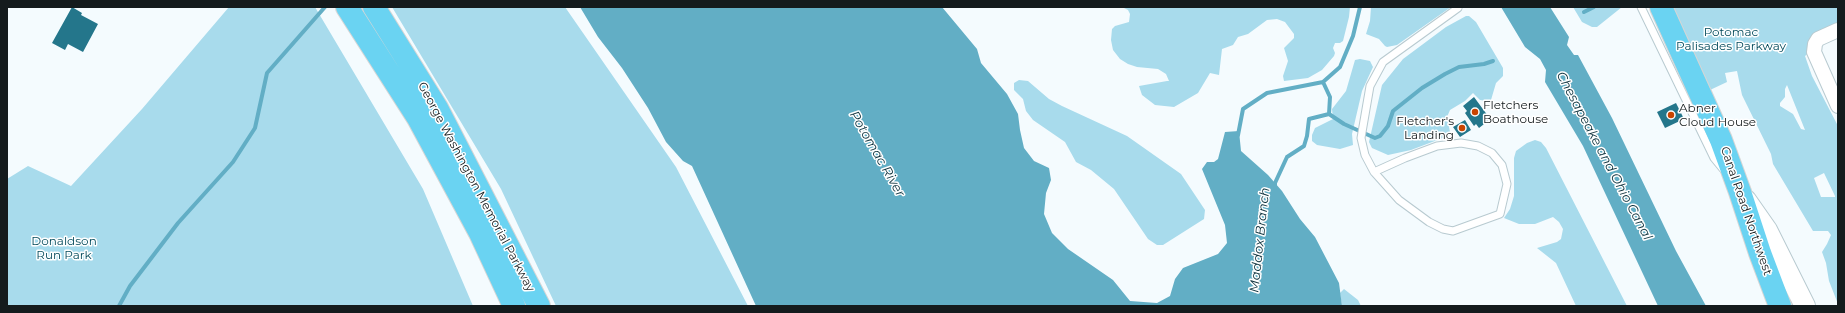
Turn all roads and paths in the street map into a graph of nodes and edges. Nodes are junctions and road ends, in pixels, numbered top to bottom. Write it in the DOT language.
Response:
graph roads {
  1 [pos="347,7"];
  2 [pos="374,7"];
  3 [pos="1641,7"];
  4 [pos="1661,7"];
  5 [pos="1458,8"];
  6 [pos="1838,30"];
  7 [pos="1838,106"];
  8 [pos="428,113"];
  9 [pos="1374,172"];
  10 [pos="1740,192"];
  11 [pos="514,306"];
  12 [pos="539,306"];
  13 [pos="1780,306"];
  14 [pos="1804,306"];
  1 -- 8 [label="highway, George Washington Memorial Parkway"];
  2 -- 8 [label="highway, George Washington Memorial Parkway"];
  3 -- 10 [label="lane"];
  4 -- 10 [label="highway, Canal Road Northwest"];
  5 -- 9 [label="lane"];
  6 -- 7 [label="street"];
  8 -- 11 [label="highway, George Washington Memorial Parkway"];
  8 -- 12 [label="highway, George Washington Memorial Parkway"];
  9 -- 9 [label="lane"];
  10 -- 13 [label="highway, Canal Road Northwest"];
  10 -- 14 [label="main road"];
}
